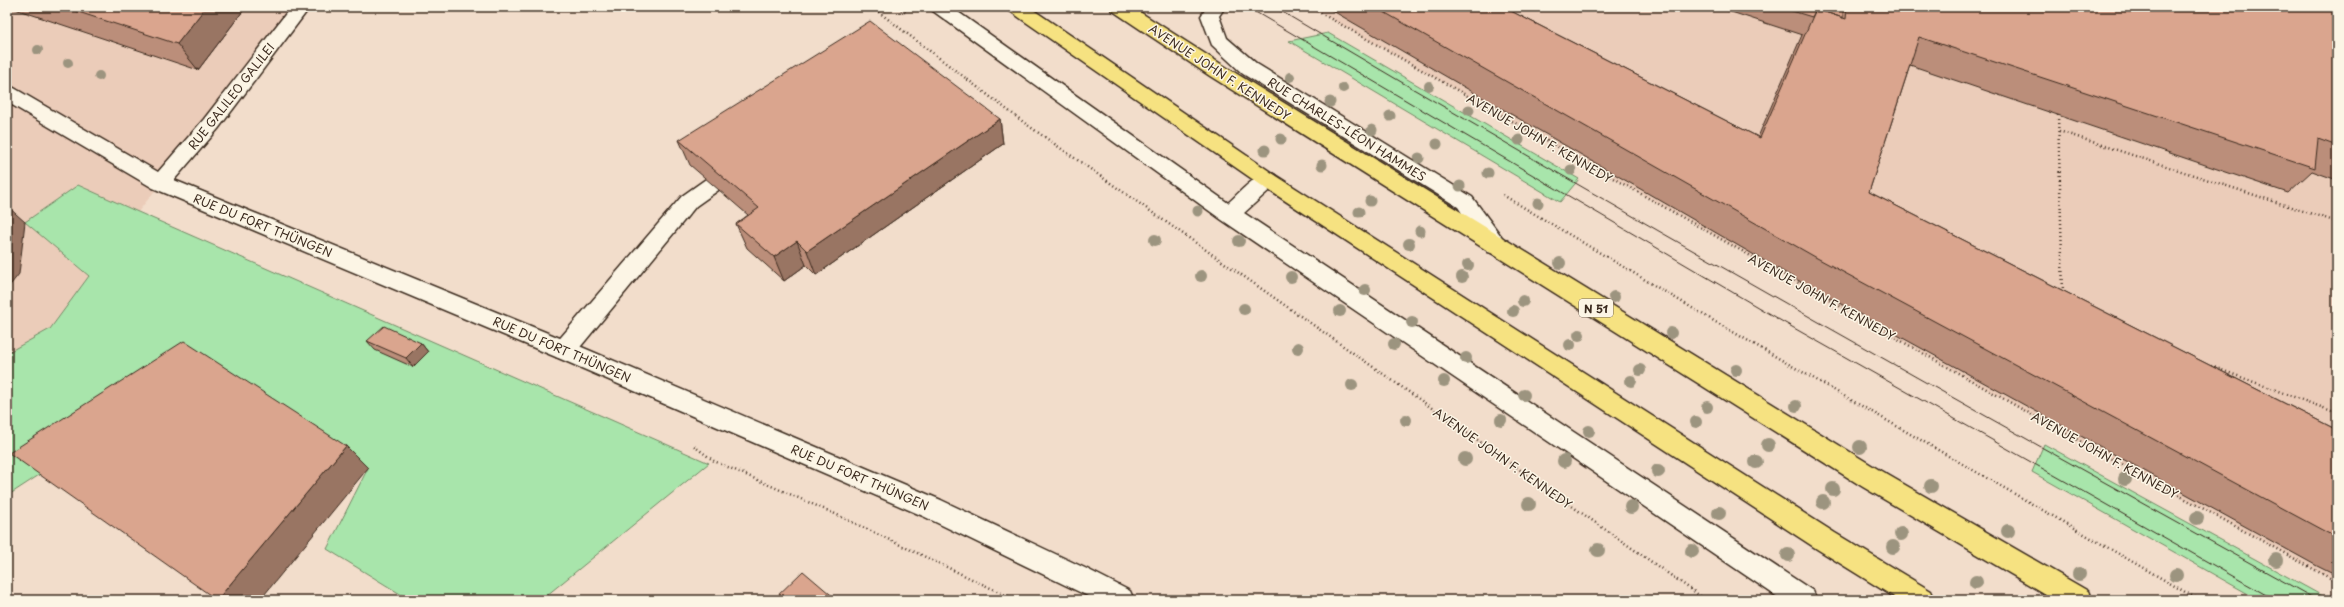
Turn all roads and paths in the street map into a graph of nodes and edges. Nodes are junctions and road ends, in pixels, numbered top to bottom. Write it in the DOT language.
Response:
graph roads {
  1 [pos="301,7"];
  2 [pos="872,7"];
  3 [pos="939,7"];
  4 [pos="1016,7"];
  5 [pos="1119,7"];
  6 [pos="1216,7"];
  7 [pos="1310,7"];
  8 [pos="7,93"];
  9 [pos="2058,115"];
  10 [pos="2059,131"];
  11 [pos="1268,180"];
  12 [pos="160,183"];
  13 [pos="713,184"];
  14 [pos="1498,192"];
  15 [pos="1229,214"];
  16 [pos="2337,222"];
  17 [pos="1496,246"];
  18 [pos="2064,296"];
  19 [pos="564,350"];
  20 [pos="2204,364"];
  21 [pos="2337,413"];
  22 [pos="2337,582"];
  23 [pos="1121,600"];
  24 [pos="1706,600"];
  25 [pos="1804,600"];
  26 [pos="1922,600"];
  27 [pos="2079,600"];
  28 [pos="2200,600"];
  1 -- 12 [label="street, RUE GALILEO GALILEI"];
  2 -- 24 [label="path, AVENUE JOHN F. KENNEDY"];
  3 -- 15 [label="street"];
  4 -- 11 [label="main road"];
  5 -- 17 [label="main road, AVENUE JOHN F. KENNEDY / N 51"];
  6 -- 17 [label="street, RUE CHARLES-LÉON HAMMES"];
  7 -- 22 [label="path, AVENUE JOHN F. KENNEDY"];
  8 -- 12 [label="street, RUE DU FORT THÜNGEN"];
  9 -- 10 [label="path"];
  10 -- 16 [label="path"];
  10 -- 18 [label="path"];
  11 -- 15 [label="street"];
  11 -- 26 [label="main road"];
  12 -- 19 [label="street, RUE DU FORT THÜNGEN"];
  13 -- 19 [label="street"];
  14 -- 28 [label="path"];
  15 -- 25 [label="street"];
  17 -- 27 [label="main road, AVENUE JOHN F. KENNEDY / N 51"];
  19 -- 23 [label="street, RUE DU FORT THÜNGEN"];
  20 -- 21 [label="path"];
}
